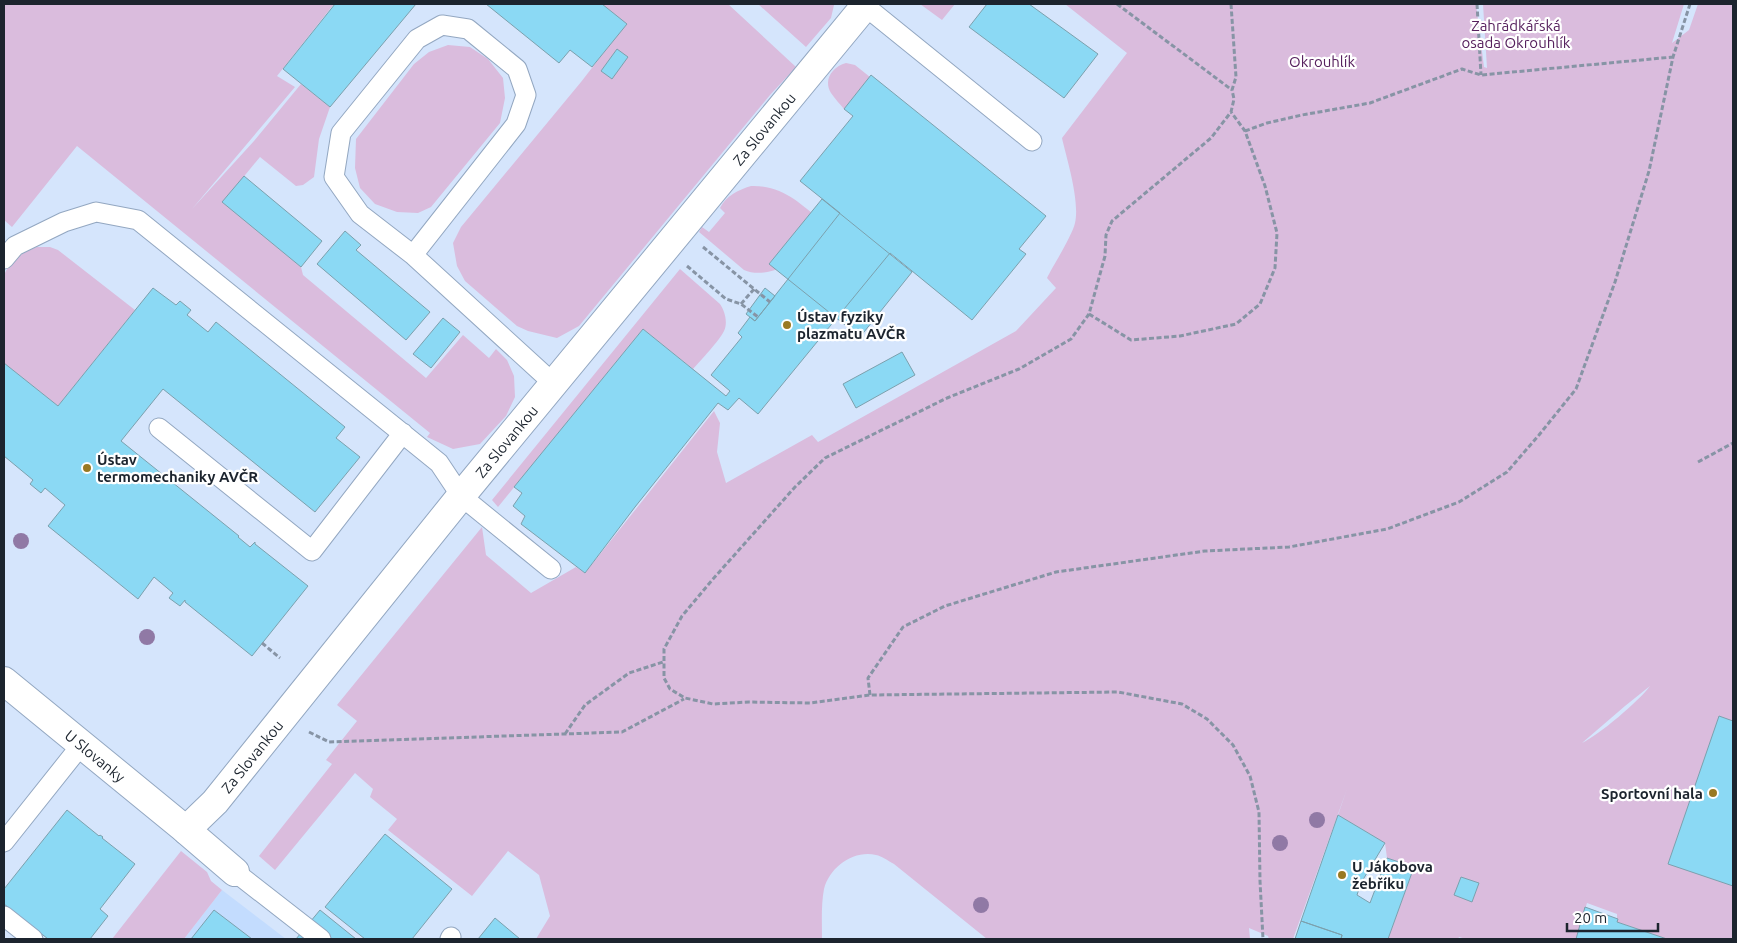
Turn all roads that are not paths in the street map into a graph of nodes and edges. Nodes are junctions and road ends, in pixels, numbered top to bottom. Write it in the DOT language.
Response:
graph roads {
  1 [pos="863,5"];
  2 [pos="1032,141"];
  3 [pos="413,255"];
  4 [pos="4,258"];
  5 [pos="553,383"];
  6 [pos="159,428"];
  7 [pos="403,433"];
  8 [pos="460,496"];
  9 [pos="551,568"];
  10 [pos="4,681"];
  11 [pos="82,744"];
  12 [pos="186,830"];
  13 [pos="6,835"];
  14 [pos="235,872"];
  15 [pos="4,916"];
  16 [pos="33,939"];
  17 [pos="321,939"];
  1 -- 2 [label="lane"];
  1 -- 5 [label="street, Za Slovankou"];
  3 -- 3 [label="lane"];
  3 -- 5 [label="lane"];
  4 -- 7 [label="lane"];
  5 -- 8 [label="street, Za Slovankou"];
  6 -- 7 [label="lane"];
  7 -- 8 [label="lane"];
  8 -- 9 [label="lane"];
  8 -- 12 [label="street, Za Slovankou"];
  10 -- 11 [label="street, U Slovanky"];
  11 -- 12 [label="street, U Slovanky"];
  11 -- 13 [label="lane"];
  12 -- 14 [label="street"];
  14 -- 17 [label="lane"];
  15 -- 16 [label="lane"];
}
